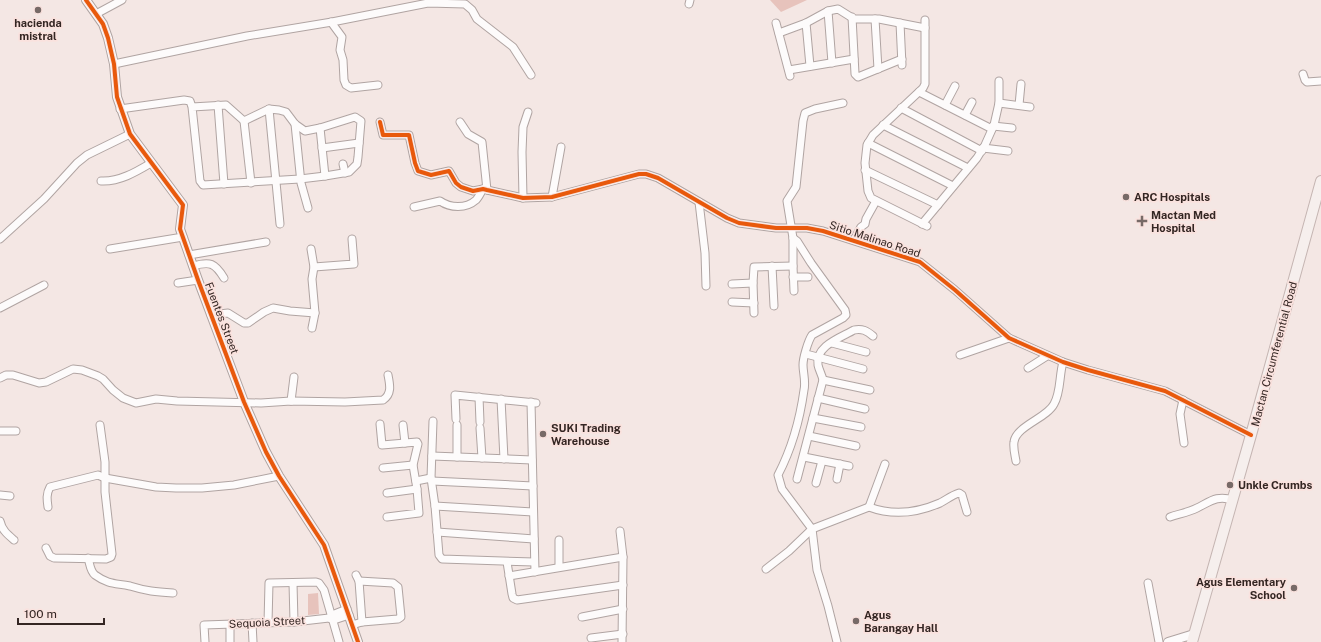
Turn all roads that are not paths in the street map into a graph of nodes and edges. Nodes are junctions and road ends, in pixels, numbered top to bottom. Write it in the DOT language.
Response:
graph roads {
  1 [pos="86,0"];
  2 [pos="122,0"];
  3 [pos="465,2"];
  4 [pos="828,11"];
  5 [pos="96,14"];
  6 [pos="852,17"];
  7 [pos="875,19"];
  8 [pos="925,20"];
  9 [pos="331,22"];
  10 [pos="776,23"];
  11 [pos="806,23"];
  12 [pos="900,23"];
  13 [pos="925,28"];
  14 [pos="779,33"];
  15 [pos="854,59"];
  16 [pos="832,63"];
  17 [pos="114,64"];
  18 [pos="810,66"];
  19 [pos="878,69"];
  20 [pos="1303,74"];
  21 [pos="531,75"];
  22 [pos="999,81"];
  23 [pos="1321,81"];
  24 [pos="1022,84"];
  25 [pos="378,85"];
  26 [pos="955,86"];
  27 [pos="918,92"];
  28 [pos="972,102"];
  29 [pos="843,103"];
  30 [pos="998,103"];
  31 [pos="218,105"];
  32 [pos="945,105"];
  33 [pos="1019,105"];
  34 [pos="192,107"];
  35 [pos="1030,107"];
  36 [pos="900,108"];
  37 [pos="120,109"];
  38 [pos="269,109"];
  39 [pos="528,112"];
  40 [pos="965,115"];
  41 [pos="244,121"];
  42 [pos="380,122"];
  43 [pos="460,122"];
  44 [pos="295,124"];
  45 [pos="883,125"];
  46 [pos="320,128"];
  47 [pos="993,128"];
  48 [pos="1012,128"];
  49 [pos="130,134"];
  50 [pos="359,143"];
  51 [pos="868,143"];
  52 [pos="561,147"];
  53 [pos="322,148"];
  54 [pos="983,149"];
  55 [pos="1008,151"];
  56 [pos="151,163"];
  57 [pos="344,164"];
  58 [pos="968,168"];
  59 [pos="865,170"];
  60 [pos="345,173"];
  61 [pos="325,176"];
  62 [pos="300,179"];
  63 [pos="101,181"];
  64 [pos="275,181"];
  65 [pos="1321,181"];
  66 [pos="251,183"];
  67 [pos="224,184"];
  68 [pos="953,186"];
  69 [pos="485,190"];
  70 [pos="552,197"];
  71 [pos="523,198"];
  72 [pos="876,201"];
  73 [pos="699,202"];
  74 [pos="938,205"];
  75 [pos="414,207"];
  76 [pos="308,208"];
  77 [pos="280,224"];
  78 [pos="792,228"];
  79 [pos="183,237"];
  80 [pos="793,238"];
  81 [pos="0,239"];
  82 [pos="352,239"];
  83 [pos="854,240"];
  84 [pos="266,242"];
  85 [pos="110,249"];
  86 [pos="311,249"];
  87 [pos="189,255"];
  88 [pos="193,266"];
  89 [pos="772,266"];
  90 [pos="792,266"];
  91 [pos="314,267"];
  92 [pos="793,277"];
  93 [pos="808,277"];
  94 [pos="224,278"];
  95 [pos="198,280"];
  96 [pos="178,283"];
  97 [pos="753,283"];
  98 [pos="732,284"];
  99 [pos="44,285"];
  100 [pos="706,286"];
  101 [pos="794,291"];
  102 [pos="732,302"];
  103 [pos="754,303"];
  104 [pos="774,306"];
  105 [pos="0,308"];
  106 [pos="314,313"];
  107 [pos="754,313"];
  108 [pos="211,315"];
  109 [pos="312,328"];
  110 [pos="873,336"];
  111 [pos="1009,338"];
  112 [pos="832,343"];
  113 [pos="866,352"];
  114 [pos="806,354"];
  115 [pos="960,356"];
  116 [pos="1047,356"];
  117 [pos="818,357"];
  118 [pos="1063,362"];
  119 [pos="1028,368"];
  120 [pos="863,369"];
  121 [pos="388,375"];
  122 [pos="294,377"];
  123 [pos="0,378"];
  124 [pos="823,380"];
  125 [pos="870,390"];
  126 [pos="479,397"];
  127 [pos="818,398"];
  128 [pos="502,399"];
  129 [pos="1183,400"];
  130 [pos="291,401"];
  131 [pos="244,402"];
  132 [pos="865,409"];
  133 [pos="813,418"];
  134 [pos="432,421"];
  135 [pos="380,424"];
  136 [pos="100,425"];
  137 [pos="403,425"];
  138 [pos="861,427"];
  139 [pos="0,431"];
  140 [pos="16,431"];
  141 [pos="1251,435"];
  142 [pos="808,436"];
  143 [pos="405,443"];
  144 [pos="1184,443"];
  145 [pos="856,446"];
  146 [pos="432,456"];
  147 [pos="457,457"];
  148 [pos="804,457"];
  149 [pos="482,458"];
  150 [pos="504,459"];
  151 [pos="532,460"];
  152 [pos="822,461"];
  153 [pos="1016,461"];
  154 [pos="840,464"];
  155 [pos="885,464"];
  156 [pos="413,466"];
  157 [pos="849,466"];
  158 [pos="383,468"];
  159 [pos="279,476"];
  160 [pos="105,478"];
  161 [pos="797,479"];
  162 [pos="431,480"];
  163 [pos="838,480"];
  164 [pos="416,481"];
  165 [pos="816,482"];
  166 [pos="532,486"];
  167 [pos="417,489"];
  168 [pos="388,493"];
  169 [pos="0,495"];
  170 [pos="10,496"];
  171 [pos="1233,500"];
  172 [pos="435,506"];
  173 [pos="48,507"];
  174 [pos="869,507"];
  175 [pos="533,512"];
  176 [pos="967,512"];
  177 [pos="387,517"];
  178 [pos="1170,517"];
  179 [pos="0,521"];
  180 [pos="812,529"];
  181 [pos="620,531"];
  182 [pos="437,532"];
  183 [pos="534,539"];
  184 [pos="14,540"];
  185 [pos="559,540"];
  186 [pos="46,548"];
  187 [pos="623,557"];
  188 [pos="88,558"];
  189 [pos="507,562"];
  190 [pos="534,562"];
  191 [pos="559,567"];
  192 [pos="766,569"];
  193 [pos="534,572"];
  194 [pos="509,576"];
  195 [pos="293,583"];
  196 [pos="1148,583"];
  197 [pos="623,585"];
  198 [pos="173,593"];
  199 [pos="623,609"];
  200 [pos="348,612"];
  201 [pos="582,617"];
  202 [pos="332,618"];
  203 [pos="294,622"];
  204 [pos="362,622"];
  205 [pos="252,623"];
  206 [pos="268,623"];
  207 [pos="230,624"];
  208 [pos="352,625"];
  209 [pos="623,634"];
  210 [pos="591,638"];
  211 [pos="1193,638"];
  212 [pos="205,642"];
  213 [pos="230,642"];
  214 [pos="253,642"];
  215 [pos="339,642"];
  216 [pos="358,642"];
  217 [pos="622,642"];
  218 [pos="837,642"];
  219 [pos="1159,642"];
  220 [pos="1168,642"];
  1 -- 5 [label="street, Fuentes Street"];
  2 -- 5 [label="street"];
  3 -- 9 [label="street"];
  3 -- 21 [label="street"];
  4 -- 6 [label="street"];
  4 -- 11 [label="street"];
  4 -- 16 [label="street"];
  5 -- 17 [label="street, Fuentes Street"];
  6 -- 7 [label="street"];
  6 -- 15 [label="street"];
  7 -- 12 [label="street"];
  7 -- 19 [label="street"];
  8 -- 13 [label="street"];
  9 -- 17 [label="street"];
  9 -- 25 [label="street"];
  10 -- 14 [label="street"];
  11 -- 14 [label="street"];
  11 -- 18 [label="street"];
  12 -- 13 [label="street"];
  12 -- 19 [label="street"];
  13 -- 27 [label="street"];
  14 -- 18 [label="street"];
  15 -- 16 [label="street"];
  15 -- 19 [label="street"];
  16 -- 18 [label="street"];
  17 -- 37 [label="street, Fuentes Street"];
  20 -- 23 [label="street"];
  22 -- 30 [label="street"];
  24 -- 33 [label="street"];
  26 -- 32 [label="street"];
  27 -- 32 [label="street"];
  27 -- 36 [label="street"];
  28 -- 40 [label="street"];
  29 -- 78 [label="street"];
  30 -- 33 [label="street"];
  30 -- 47 [label="street"];
  31 -- 34 [label="street"];
  31 -- 41 [label="street"];
  31 -- 67 [label="street"];
  32 -- 40 [label="street"];
  33 -- 35 [label="street"];
  34 -- 37 [label="street"];
  34 -- 67 [label="street"];
  36 -- 45 [label="street"];
  36 -- 54 [label="street"];
  37 -- 49 [label="street, Fuentes Street"];
  38 -- 41 [label="street"];
  38 -- 44 [label="street"];
  38 -- 64 [label="street"];
  39 -- 71 [label="street"];
  40 -- 47 [label="street"];
  41 -- 66 [label="street"];
  42 -- 69 [label="street, Sitio Malinao Road"];
  43 -- 69 [label="street"];
  44 -- 46 [label="street"];
  44 -- 62 [label="street"];
  45 -- 51 [label="street"];
  45 -- 58 [label="street"];
  46 -- 50 [label="street"];
  46 -- 53 [label="street"];
  47 -- 48 [label="street"];
  47 -- 54 [label="street"];
  49 -- 56 [label="street, Fuentes Street"];
  49 -- 81 [label="street"];
  50 -- 53 [label="street"];
  50 -- 60 [label="street"];
  51 -- 59 [label="street"];
  51 -- 68 [label="street"];
  52 -- 70 [label="street"];
  53 -- 61 [label="street"];
  54 -- 55 [label="street"];
  54 -- 58 [label="street"];
  56 -- 63 [label="street"];
  56 -- 79 [label="street, Fuentes Street"];
  57 -- 60 [label="street"];
  58 -- 68 [label="street"];
  59 -- 72 [label="street"];
  59 -- 74 [label="street"];
  60 -- 61 [label="street"];
  61 -- 62 [label="street"];
  62 -- 64 [label="street"];
  62 -- 76 [label="street"];
  64 -- 66 [label="street"];
  64 -- 77 [label="street"];
  65 -- 141 [label="main road, Mactan Circumferential Road"];
  66 -- 67 [label="street"];
  68 -- 74 [label="street"];
  69 -- 71 [label="street, Sitio Malinao Road"];
  69 -- 75 [label="street"];
  70 -- 71 [label="street, Sitio Malinao Road"];
  70 -- 73 [label="street, Sitio Malinao Road"];
  72 -- 74 [label="street"];
  72 -- 83 [label="street"];
  73 -- 78 [label="street, Sitio Malinao Road"];
  73 -- 100 [label="street"];
  78 -- 80 [label="street"];
  78 -- 83 [label="street, Sitio Malinao Road"];
  79 -- 85 [label="street"];
  79 -- 87 [label="street, Fuentes Street"];
  80 -- 90 [label="street"];
  80 -- 114 [label="street"];
  82 -- 91 [label="street"];
  83 -- 111 [label="street, Sitio Malinao Road"];
  84 -- 87 [label="street"];
  86 -- 91 [label="street"];
  87 -- 88 [label="street, Fuentes Street"];
  88 -- 94 [label="street"];
  88 -- 95 [label="street, Fuentes Street"];
  89 -- 90 [label="street"];
  89 -- 97 [label="street"];
  89 -- 104 [label="street"];
  90 -- 92 [label="street"];
  91 -- 106 [label="street"];
  92 -- 93 [label="street"];
  92 -- 101 [label="street"];
  95 -- 96 [label="street"];
  95 -- 108 [label="street, Fuentes Street"];
  97 -- 98 [label="street"];
  97 -- 103 [label="street"];
  99 -- 105 [label="street"];
  102 -- 103 [label="street"];
  103 -- 107 [label="street"];
  106 -- 108 [label="street"];
  106 -- 109 [label="street"];
  108 -- 131 [label="street, Fuentes Street"];
  110 -- 112 [label="street"];
  111 -- 115 [label="street"];
  111 -- 116 [label="street, Sitio Malinao Road"];
  112 -- 113 [label="street"];
  112 -- 117 [label="street"];
  114 -- 117 [label="street"];
  114 -- 180 [label="street"];
  116 -- 118 [label="street, Sitio Malinao Road"];
  116 -- 119 [label="street"];
  117 -- 120 [label="street"];
  117 -- 124 [label="street"];
  118 -- 129 [label="street, Sitio Malinao Road"];
  118 -- 153 [label="street"];
  121 -- 130 [label="street"];
  122 -- 130 [label="street"];
  123 -- 131 [label="street"];
  124 -- 125 [label="street"];
  124 -- 127 [label="street"];
  126 -- 128 [label="street"];
  126 -- 147 [label="street"];
  126 -- 149 [label="street"];
  127 -- 132 [label="street"];
  127 -- 133 [label="street"];
  128 -- 150 [label="street"];
  128 -- 151 [label="street"];
  129 -- 141 [label="street, Sitio Malinao Road"];
  129 -- 144 [label="street"];
  130 -- 131 [label="street"];
  131 -- 159 [label="street, Fuentes Street"];
  133 -- 138 [label="street"];
  133 -- 142 [label="street"];
  134 -- 146 [label="street"];
  135 -- 143 [label="street"];
  136 -- 160 [label="street"];
  137 -- 143 [label="street"];
  139 -- 140 [label="street"];
  141 -- 171 [label="main road, Mactan Circumferential Road"];
  142 -- 145 [label="street"];
  142 -- 148 [label="street"];
  143 -- 156 [label="street"];
  146 -- 147 [label="street"];
  146 -- 162 [label="street"];
  147 -- 149 [label="street"];
  148 -- 152 [label="street"];
  148 -- 161 [label="street"];
  149 -- 150 [label="street"];
  150 -- 151 [label="street"];
  151 -- 166 [label="street"];
  152 -- 154 [label="street"];
  152 -- 165 [label="street"];
  154 -- 157 [label="street"];
  154 -- 163 [label="street"];
  155 -- 174 [label="street"];
  156 -- 158 [label="street"];
  156 -- 164 [label="street"];
  159 -- 160 [label="street"];
  159 -- 200 [label="street, Fuentes Street"];
  160 -- 173 [label="street"];
  160 -- 188 [label="street"];
  162 -- 164 [label="street"];
  162 -- 166 [label="street"];
  162 -- 172 [label="street"];
  164 -- 167 [label="street"];
  166 -- 175 [label="street"];
  167 -- 168 [label="street"];
  167 -- 177 [label="street"];
  169 -- 170 [label="street"];
  171 -- 178 [label="street"];
  171 -- 211 [label="main road, Mactan Circumferential Road"];
  172 -- 175 [label="street"];
  172 -- 182 [label="street"];
  174 -- 176 [label="street"];
  174 -- 180 [label="street"];
  175 -- 183 [label="street"];
  179 -- 184 [label="street"];
  180 -- 192 [label="street"];
  180 -- 218 [label="street"];
  181 -- 187 [label="street"];
  182 -- 183 [label="street"];
  182 -- 189 [label="street"];
  183 -- 190 [label="street"];
  185 -- 191 [label="street"];
  186 -- 188 [label="street"];
  187 -- 191 [label="street"];
  187 -- 197 [label="street"];
  188 -- 198 [label="street"];
  189 -- 190 [label="street"];
  189 -- 194 [label="street"];
  190 -- 193 [label="street"];
  191 -- 193 [label="street"];
  193 -- 194 [label="street"];
  194 -- 197 [label="street"];
  195 -- 202 [label="street"];
  195 -- 203 [label="street"];
  195 -- 206 [label="street"];
  196 -- 219 [label="street"];
  197 -- 199 [label="street"];
  199 -- 201 [label="street"];
  199 -- 209 [label="street"];
  200 -- 202 [label="street, Sequoia Street"];
  200 -- 208 [label="street, Fuentes Street"];
  202 -- 203 [label="street, Sequoia Street"];
  202 -- 215 [label="street"];
  203 -- 206 [label="street, Sequoia Street"];
  204 -- 204 [label="street"];
  204 -- 208 [label="street"];
  205 -- 206 [label="street, Sequoia Street"];
  205 -- 207 [label="street, Sequoia Street"];
  205 -- 214 [label="street"];
  207 -- 212 [label="street, Sequoia Street"];
  207 -- 213 [label="street"];
  208 -- 216 [label="street, Fuentes Street"];
  209 -- 210 [label="street"];
  209 -- 217 [label="street"];
  211 -- 220 [label="street"];
}
